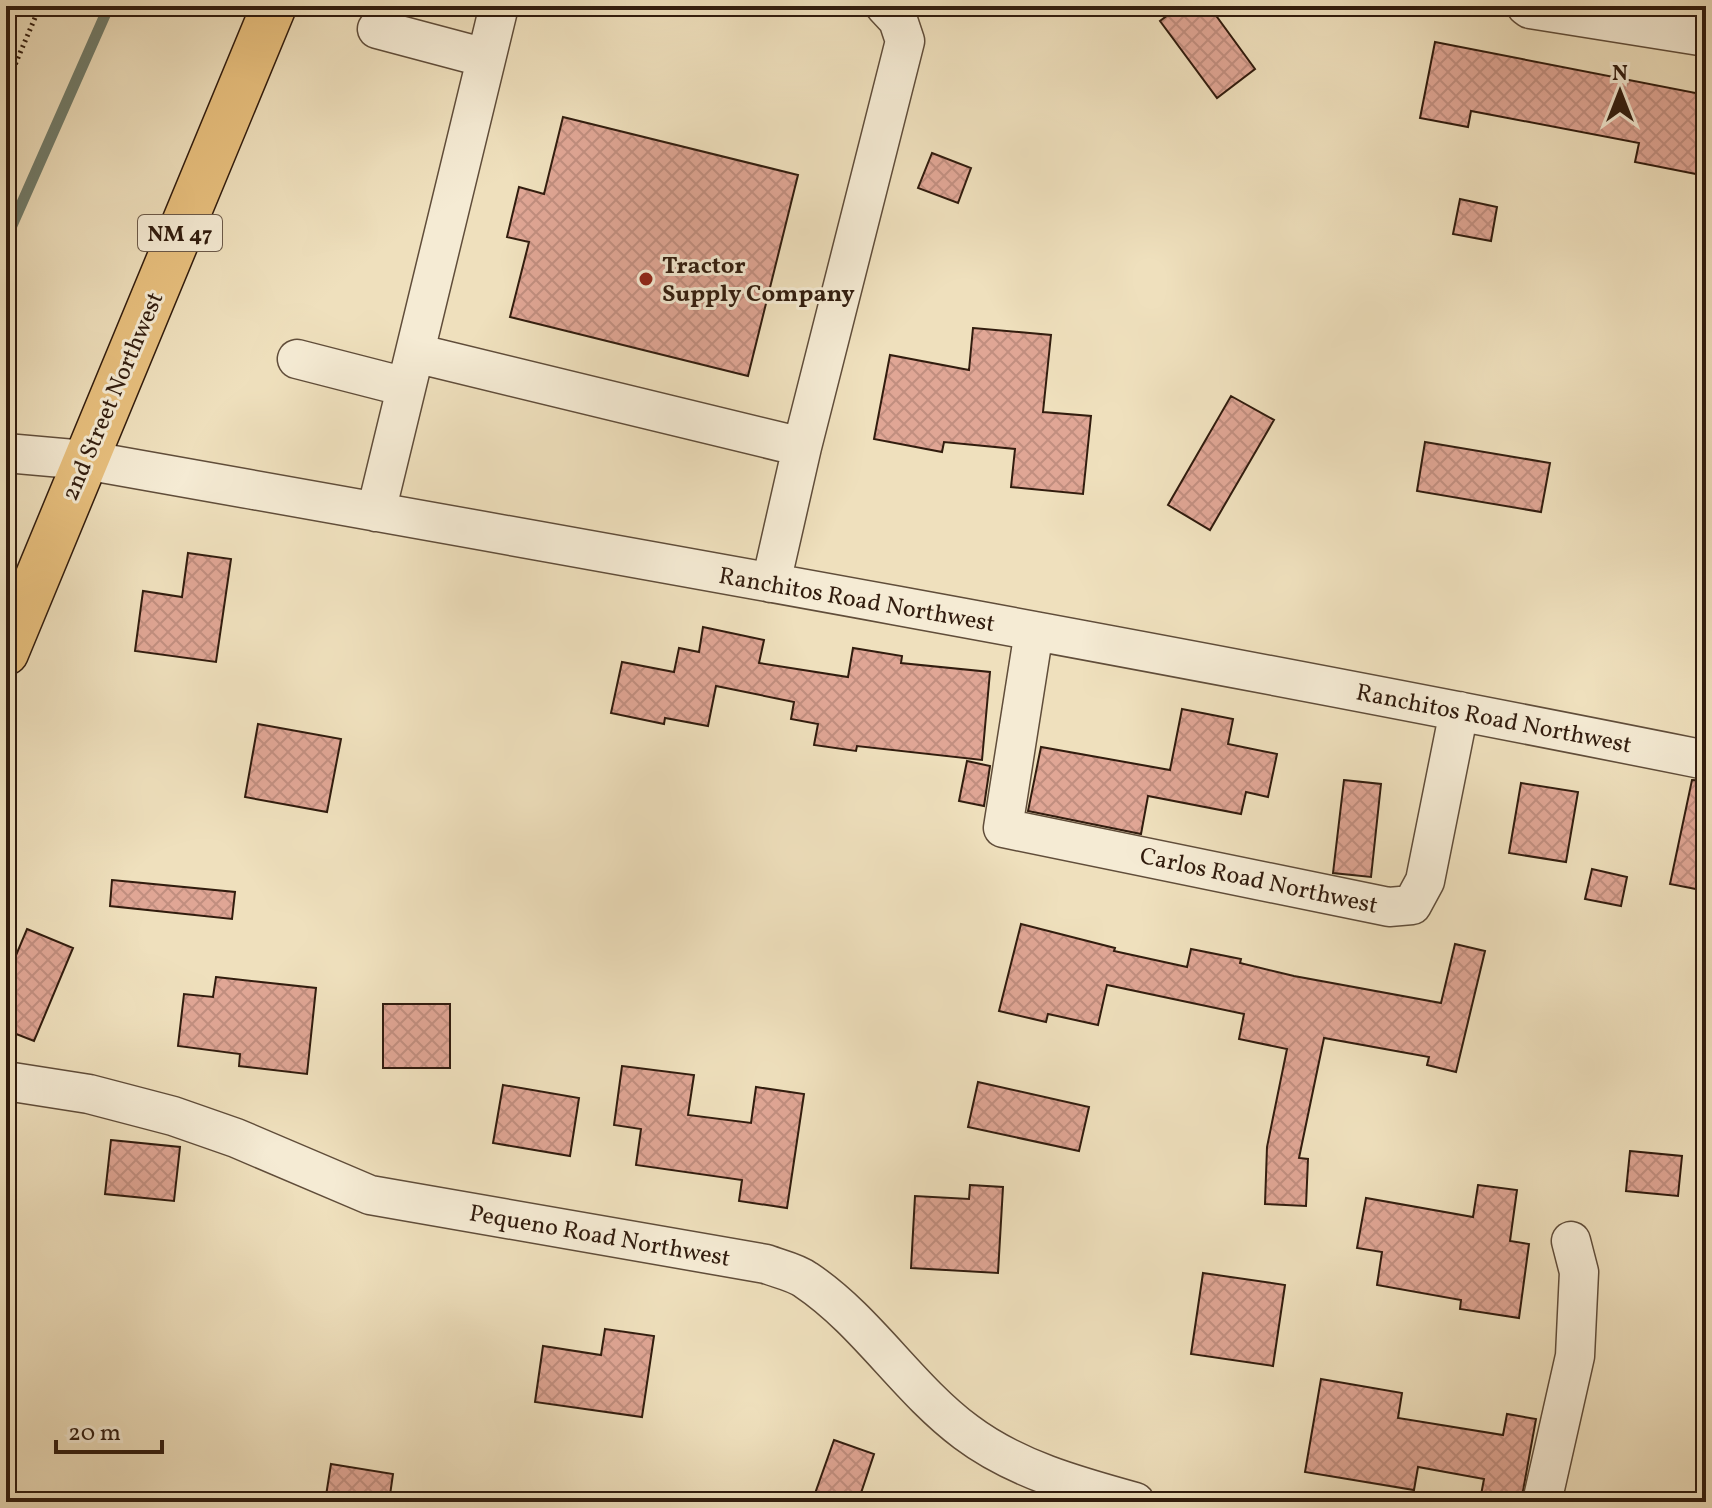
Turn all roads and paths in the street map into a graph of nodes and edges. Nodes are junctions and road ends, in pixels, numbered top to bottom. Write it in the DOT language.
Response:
graph roads {
  1 [pos="40,6"];
  2 [pos="274,6"];
  3 [pos="499,6"];
  4 [pos="885,6"];
  5 [pos="1526,6"];
  6 [pos="377,29"];
  7 [pos="1706,37"];
  8 [pos="486,58"];
  9 [pos="6,86"];
  10 [pos="297,359"];
  11 [pos="410,370"];
  12 [pos="802,447"];
  13 [pos="6,453"];
  14 [pos="85,460"];
  15 [pos="376,512"];
  16 [pos="771,583"];
  17 [pos="1034,631"];
  18 [pos="6,653"];
  19 [pos="1459,711"];
  20 [pos="1706,760"];
  21 [pos="6,1081"];
  22 [pos="1571,1241"];
  23 [pos="1135,1502"];
  24 [pos="1542,1502"];
  1 -- 9 [label="path"];
  2 -- 14 [label="main road, 2nd Street Northwest / NM 47"];
  3 -- 8 [label="street"];
  4 -- 12 [label="street"];
  5 -- 7 [label="street"];
  6 -- 8 [label="street"];
  8 -- 11 [label="street"];
  10 -- 11 [label="street"];
  11 -- 12 [label="street"];
  11 -- 15 [label="street"];
  12 -- 16 [label="street"];
  13 -- 14 [label="street, Ranchitos Road Northwest"];
  14 -- 15 [label="street, Ranchitos Road Northwest"];
  14 -- 18 [label="main road, 2nd Street Northwest / NM 47"];
  15 -- 16 [label="street, Ranchitos Road Northwest"];
  16 -- 17 [label="street, Ranchitos Road Northwest"];
  17 -- 19 [label="street, Ranchitos Road Northwest"];
  17 -- 19 [label="street, Carlos Road Northwest"];
  19 -- 20 [label="street, Ranchitos Road Northwest"];
  21 -- 23 [label="street, Pequeno Road Northwest"];
  22 -- 24 [label="street"];
}
